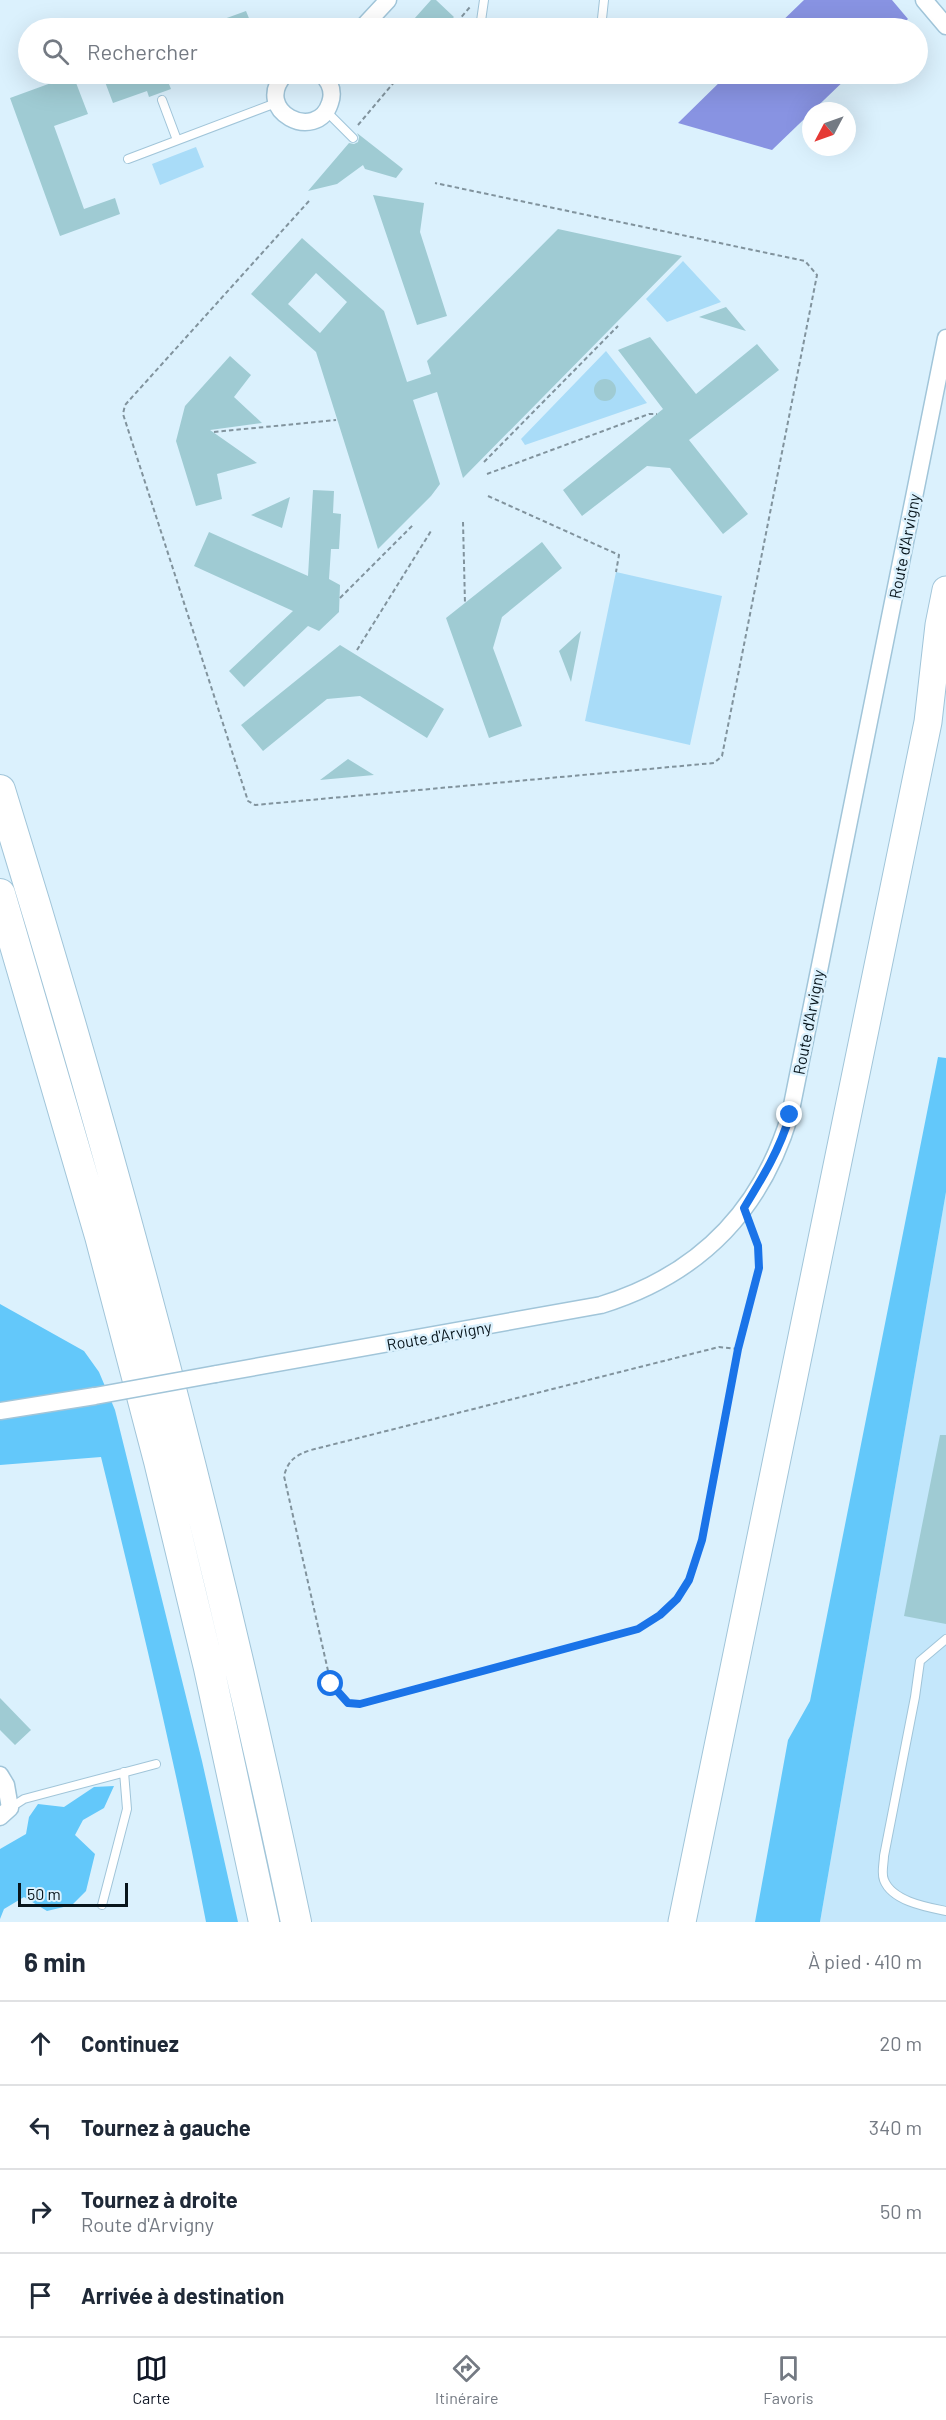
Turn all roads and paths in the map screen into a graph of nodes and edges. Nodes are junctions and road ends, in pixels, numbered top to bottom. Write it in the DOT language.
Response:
graph roads {
  1 [pos="388,0"];
  2 [pos="476,0"];
  3 [pos="484,0"];
  4 [pos="604,0"];
  5 [pos="924,0"];
  6 [pos="371,18"];
  7 [pos="461,18"];
  8 [pos="481,18"];
  9 [pos="601,18"];
  10 [pos="946,26"];
  11 [pos="277,84"];
  12 [pos="329,84"];
  13 [pos="392,84"];
  14 [pos="162,100"];
  15 [pos="276,103"];
  16 [pos="326,111"];
  17 [pos="340,125"];
  18 [pos="353,138"];
  19 [pos="177,140"];
  20 [pos="128,159"];
  21 [pos="435,183"];
  22 [pos="309,201"];
  23 [pos="618,326"];
  24 [pos="946,338"];
  25 [pos="657,414"];
  26 [pos="336,420"];
  27 [pos="214,432"];
  28 [pos="484,462"];
  29 [pos="487,474"];
  30 [pos="488,496"];
  31 [pos="463,522"];
  32 [pos="413,525"];
  33 [pos="431,531"];
  34 [pos="616,572"];
  35 [pos="946,590"];
  36 [pos="340,598"];
  37 [pos="465,604"];
  38 [pos="357,650"];
  39 [pos="946,666"];
  40 [pos="928,722"];
  41 [pos="0,790"];
  42 [pos="0,894"];
  43 [pos="744,1208"];
  44 [pos="738,1349"];
  45 [pos="0,1411"];
  46 [pos="946,1639"];
  47 [pos="156,1764"];
  48 [pos="124,1772"];
  49 [pos="0,1774"];
  50 [pos="5,1812"];
  51 [pos="102,1905"];
  52 [pos="946,1911"];
  53 [pos="264,1922"];
  54 [pos="297,1922"];
  55 [pos="682,1922"];
  1 -- 6 [label="street"];
  2 -- 7 [label="path"];
  3 -- 8 [label="lane"];
  4 -- 9 [label="lane"];
  5 -- 10 [label="street"];
  11 -- 15 [label="street"];
  12 -- 16 [label="street"];
  13 -- 17 [label="path"];
  14 -- 19 [label="lane"];
  15 -- 16 [label="street"];
  15 -- 19 [label="lane"];
  16 -- 17 [label="lane"];
  17 -- 18 [label="lane"];
  19 -- 20 [label="lane"];
  21 -- 22 [label="path"];
  23 -- 28 [label="path"];
  24 -- 43 [label="street, Route d'Arvigny"];
  25 -- 29 [label="path"];
  26 -- 27 [label="path"];
  30 -- 34 [label="path"];
  31 -- 37 [label="path"];
  32 -- 36 [label="path"];
  33 -- 38 [label="path"];
  35 -- 40 [label="main road"];
  39 -- 40 [label="main road"];
  40 -- 55 [label="main road"];
  41 -- 54 [label="highway"];
  42 -- 53 [label="highway"];
  43 -- 44 [label="path"];
  43 -- 45 [label="street, Route d'Arvigny, bridge"];
  44 -- 44 [label="path"];
  46 -- 52 [label="lane"];
  47 -- 48 [label="lane"];
  48 -- 50 [label="lane"];
  48 -- 51 [label="lane"];
  49 -- 50 [label="street"];
}
